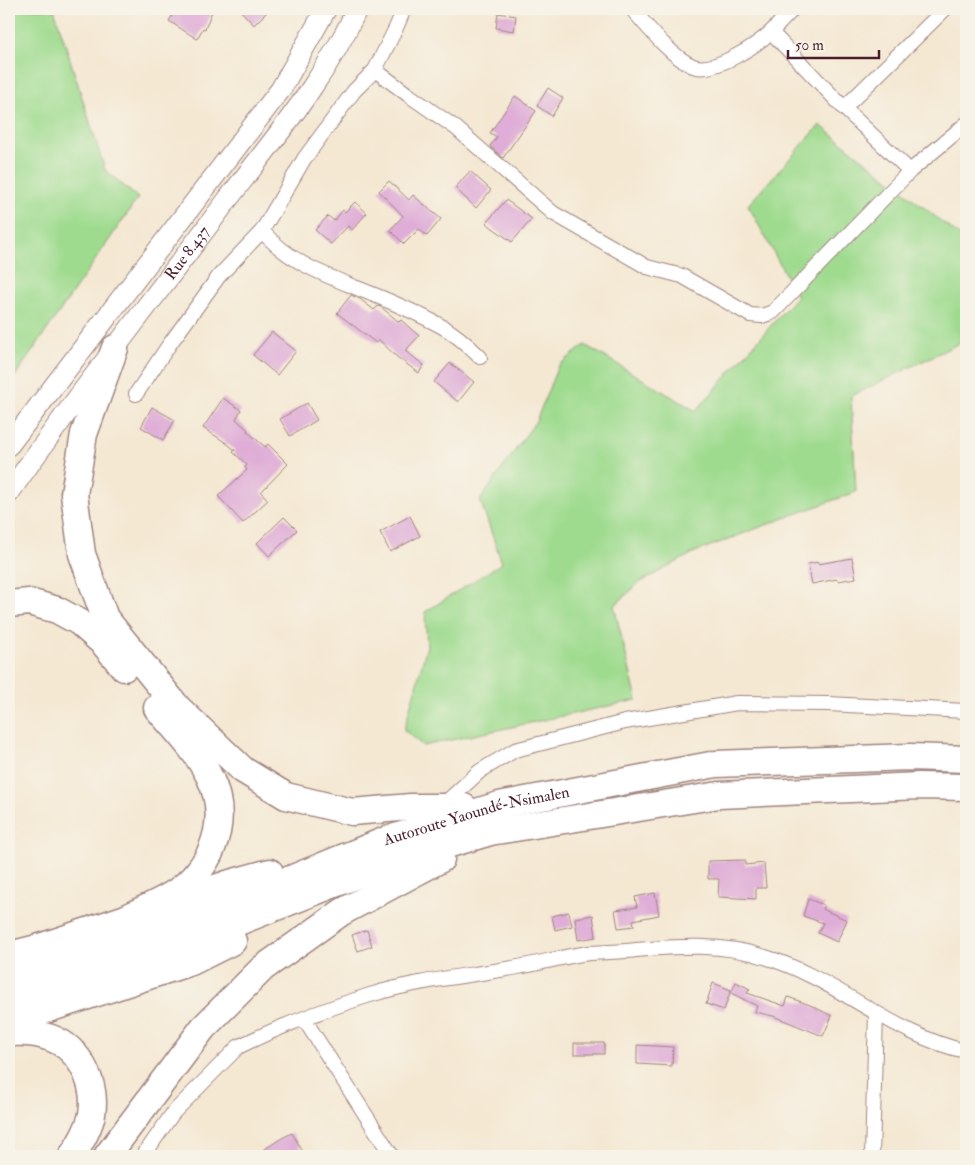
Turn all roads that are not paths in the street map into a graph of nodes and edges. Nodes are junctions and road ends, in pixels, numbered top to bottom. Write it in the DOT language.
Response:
graph roads {
  1 [pos="326,9"];
  2 [pos="357,9"];
  3 [pos="404,9"];
  4 [pos="632,9"];
  5 [pos="793,9"];
  6 [pos="945,9"];
  7 [pos="771,32"];
  8 [pos="375,70"];
  9 [pos="844,108"];
  10 [pos="966,124"];
  11 [pos="910,171"];
  12 [pos="262,231"];
  13 [pos="115,348"];
  14 [pos="480,357"];
  15 [pos="136,394"];
  16 [pos="9,445"];
  17 [pos="31,461"];
  18 [pos="9,493"];
  19 [pos="9,506"];
  20 [pos="9,604"];
  21 [pos="966,711"];
  22 [pos="966,759"];
  23 [pos="966,787"];
  24 [pos="499,805"];
  25 [pos="440,808"];
  26 [pos="490,832"];
  27 [pos="390,851"];
  28 [pos="128,917"];
  29 [pos="9,955"];
  30 [pos="9,979"];
  31 [pos="9,1002"];
  32 [pos="876,1013"];
  33 [pos="304,1019"];
  34 [pos="9,1022"];
  35 [pos="9,1033"];
  36 [pos="966,1051"];
  37 [pos="72,1156"];
  38 [pos="107,1156"];
  39 [pos="143,1156"];
  40 [pos="392,1156"];
  41 [pos="872,1156"];
  1 -- 16 [label="main road, Rue 8.437"];
  2 -- 13 [label="main road, Rue 8.437"];
  3 -- 8 [label="street"];
  4 -- 7 [label="street"];
  5 -- 7 [label="street"];
  6 -- 9 [label="street"];
  7 -- 9 [label="street"];
  8 -- 11 [label="street"];
  8 -- 12 [label="street"];
  9 -- 11 [label="street"];
  10 -- 11 [label="street"];
  12 -- 14 [label="street"];
  12 -- 15 [label="street"];
  13 -- 17 [label="main road, Rue 8.437"];
  13 -- 25 [label="highway"];
  17 -- 18 [label="main road, Rue 8.437"];
  17 -- 19 [label="main road"];
  20 -- 28 [label="highway"];
  21 -- 25 [label="street"];
  22 -- 24 [label="highway, Autoroute Yaoundé-Nsimalen"];
  23 -- 26 [label="highway, Autoroute Yaoundé-Nsimalen"];
  24 -- 25 [label="highway"];
  24 -- 27 [label="highway, Autoroute Yaoundé-Nsimalen"];
  26 -- 27 [label="highway, Autoroute Yaoundé-Nsimalen"];
  26 -- 38 [label="highway"];
  27 -- 28 [label="highway"];
  27 -- 30 [label="highway, Autoroute Yaoundé-Nsimalen"];
  27 -- 31 [label="highway, Autoroute Yaoundé-Nsimalen"];
  27 -- 34 [label="highway"];
  28 -- 29 [label="highway"];
  32 -- 33 [label="street"];
  32 -- 36 [label="street"];
  32 -- 41 [label="street"];
  33 -- 39 [label="street"];
  33 -- 40 [label="street"];
  35 -- 37 [label="highway"];
}
